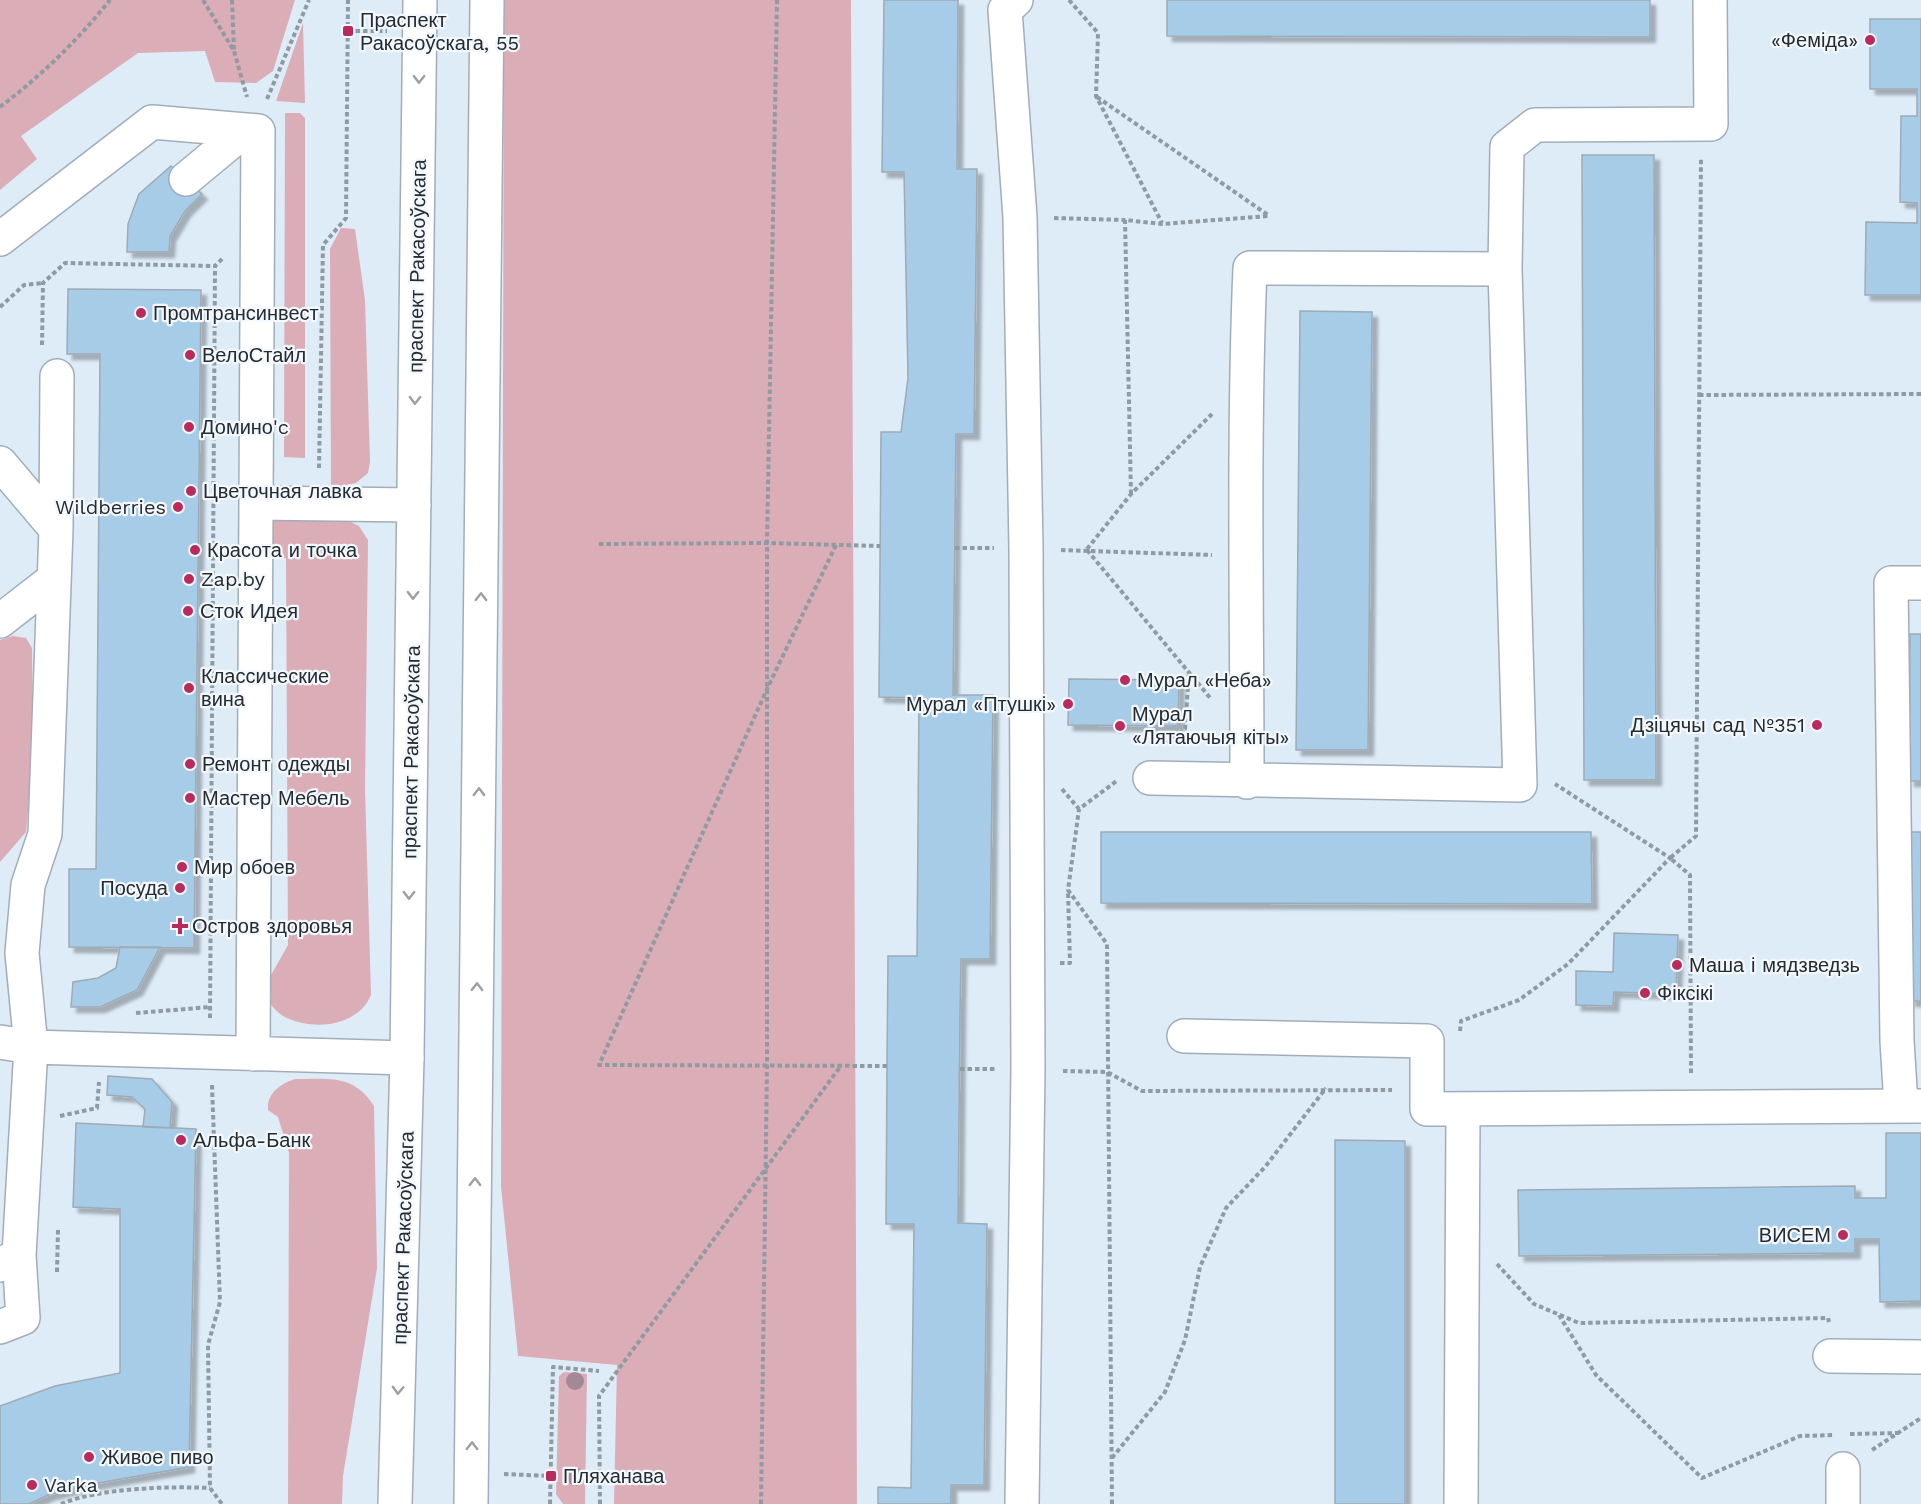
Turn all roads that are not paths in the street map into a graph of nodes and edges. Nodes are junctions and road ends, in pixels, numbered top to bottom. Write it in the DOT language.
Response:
graph roads {
  1 [pos="420,0"];
  2 [pos="487,0"];
  3 [pos="1016,0"];
  4 [pos="1710,0"];
  5 [pos="244,131"];
  6 [pos="186,179"];
  7 [pos="0,239"];
  8 [pos="1505,269"];
  9 [pos="57,376"];
  10 [pos="0,463"];
  11 [pos="256,503"];
  12 [pos="414,505"];
  13 [pos="56,529"];
  14 [pos="54,579"];
  15 [pos="1921,583"];
  16 [pos="0,621"];
  17 [pos="1144,768"];
  18 [pos="1247,782"];
  19 [pos="1184,1036"];
  20 [pos="16,1045"];
  21 [pos="253,1054"];
  22 [pos="407,1058"];
  23 [pos="1911,1106"];
  24 [pos="1463,1110"];
  25 [pos="10,1260"];
  26 [pos="0,1327"];
  27 [pos="1830,1357"];
  28 [pos="1921,1357"];
  29 [pos="1843,1469"];
  30 [pos="471,1488"];
  31 [pos="395,1504"];
  32 [pos="1023,1504"];
  33 [pos="1461,1504"];
  34 [pos="1843,1504"];
  1 -- 12 [label="main road, праспект Ракасоўскага, one-way"];
  30 -- 2 [label="main road, one-way"];
  3 -- 32 [label="main road"];
  4 -- 8 [label="main road"];
  5 -- 6 [label="main road"];
  5 -- 7 [label="main road"];
  5 -- 11 [label="main road"];
  8 -- 18 [label="main road"];
  8 -- 18 [label="main road"];
  9 -- 13 [label="main road"];
  10 -- 13 [label="main road"];
  11 -- 12 [label="main road"];
  11 -- 21 [label="main road"];
  12 -- 22 [label="main road, праспект Ракасоўскага, one-way"];
  13 -- 14 [label="main road"];
  14 -- 16 [label="main road"];
  14 -- 20 [label="main road"];
  15 -- 23 [label="main road"];
  17 -- 18 [label="main road"];
  19 -- 24 [label="main road"];
  20 -- 21 [label="main road"];
  20 -- 25 [label="main road"];
  21 -- 22 [label="main road"];
  22 -- 31 [label="main road, праспект Ракасоўскага, one-way"];
  23 -- 24 [label="main road"];
  24 -- 33 [label="main road"];
  25 -- 26 [label="main road"];
  27 -- 28 [label="main road"];
  29 -- 34 [label="main road"];
}
